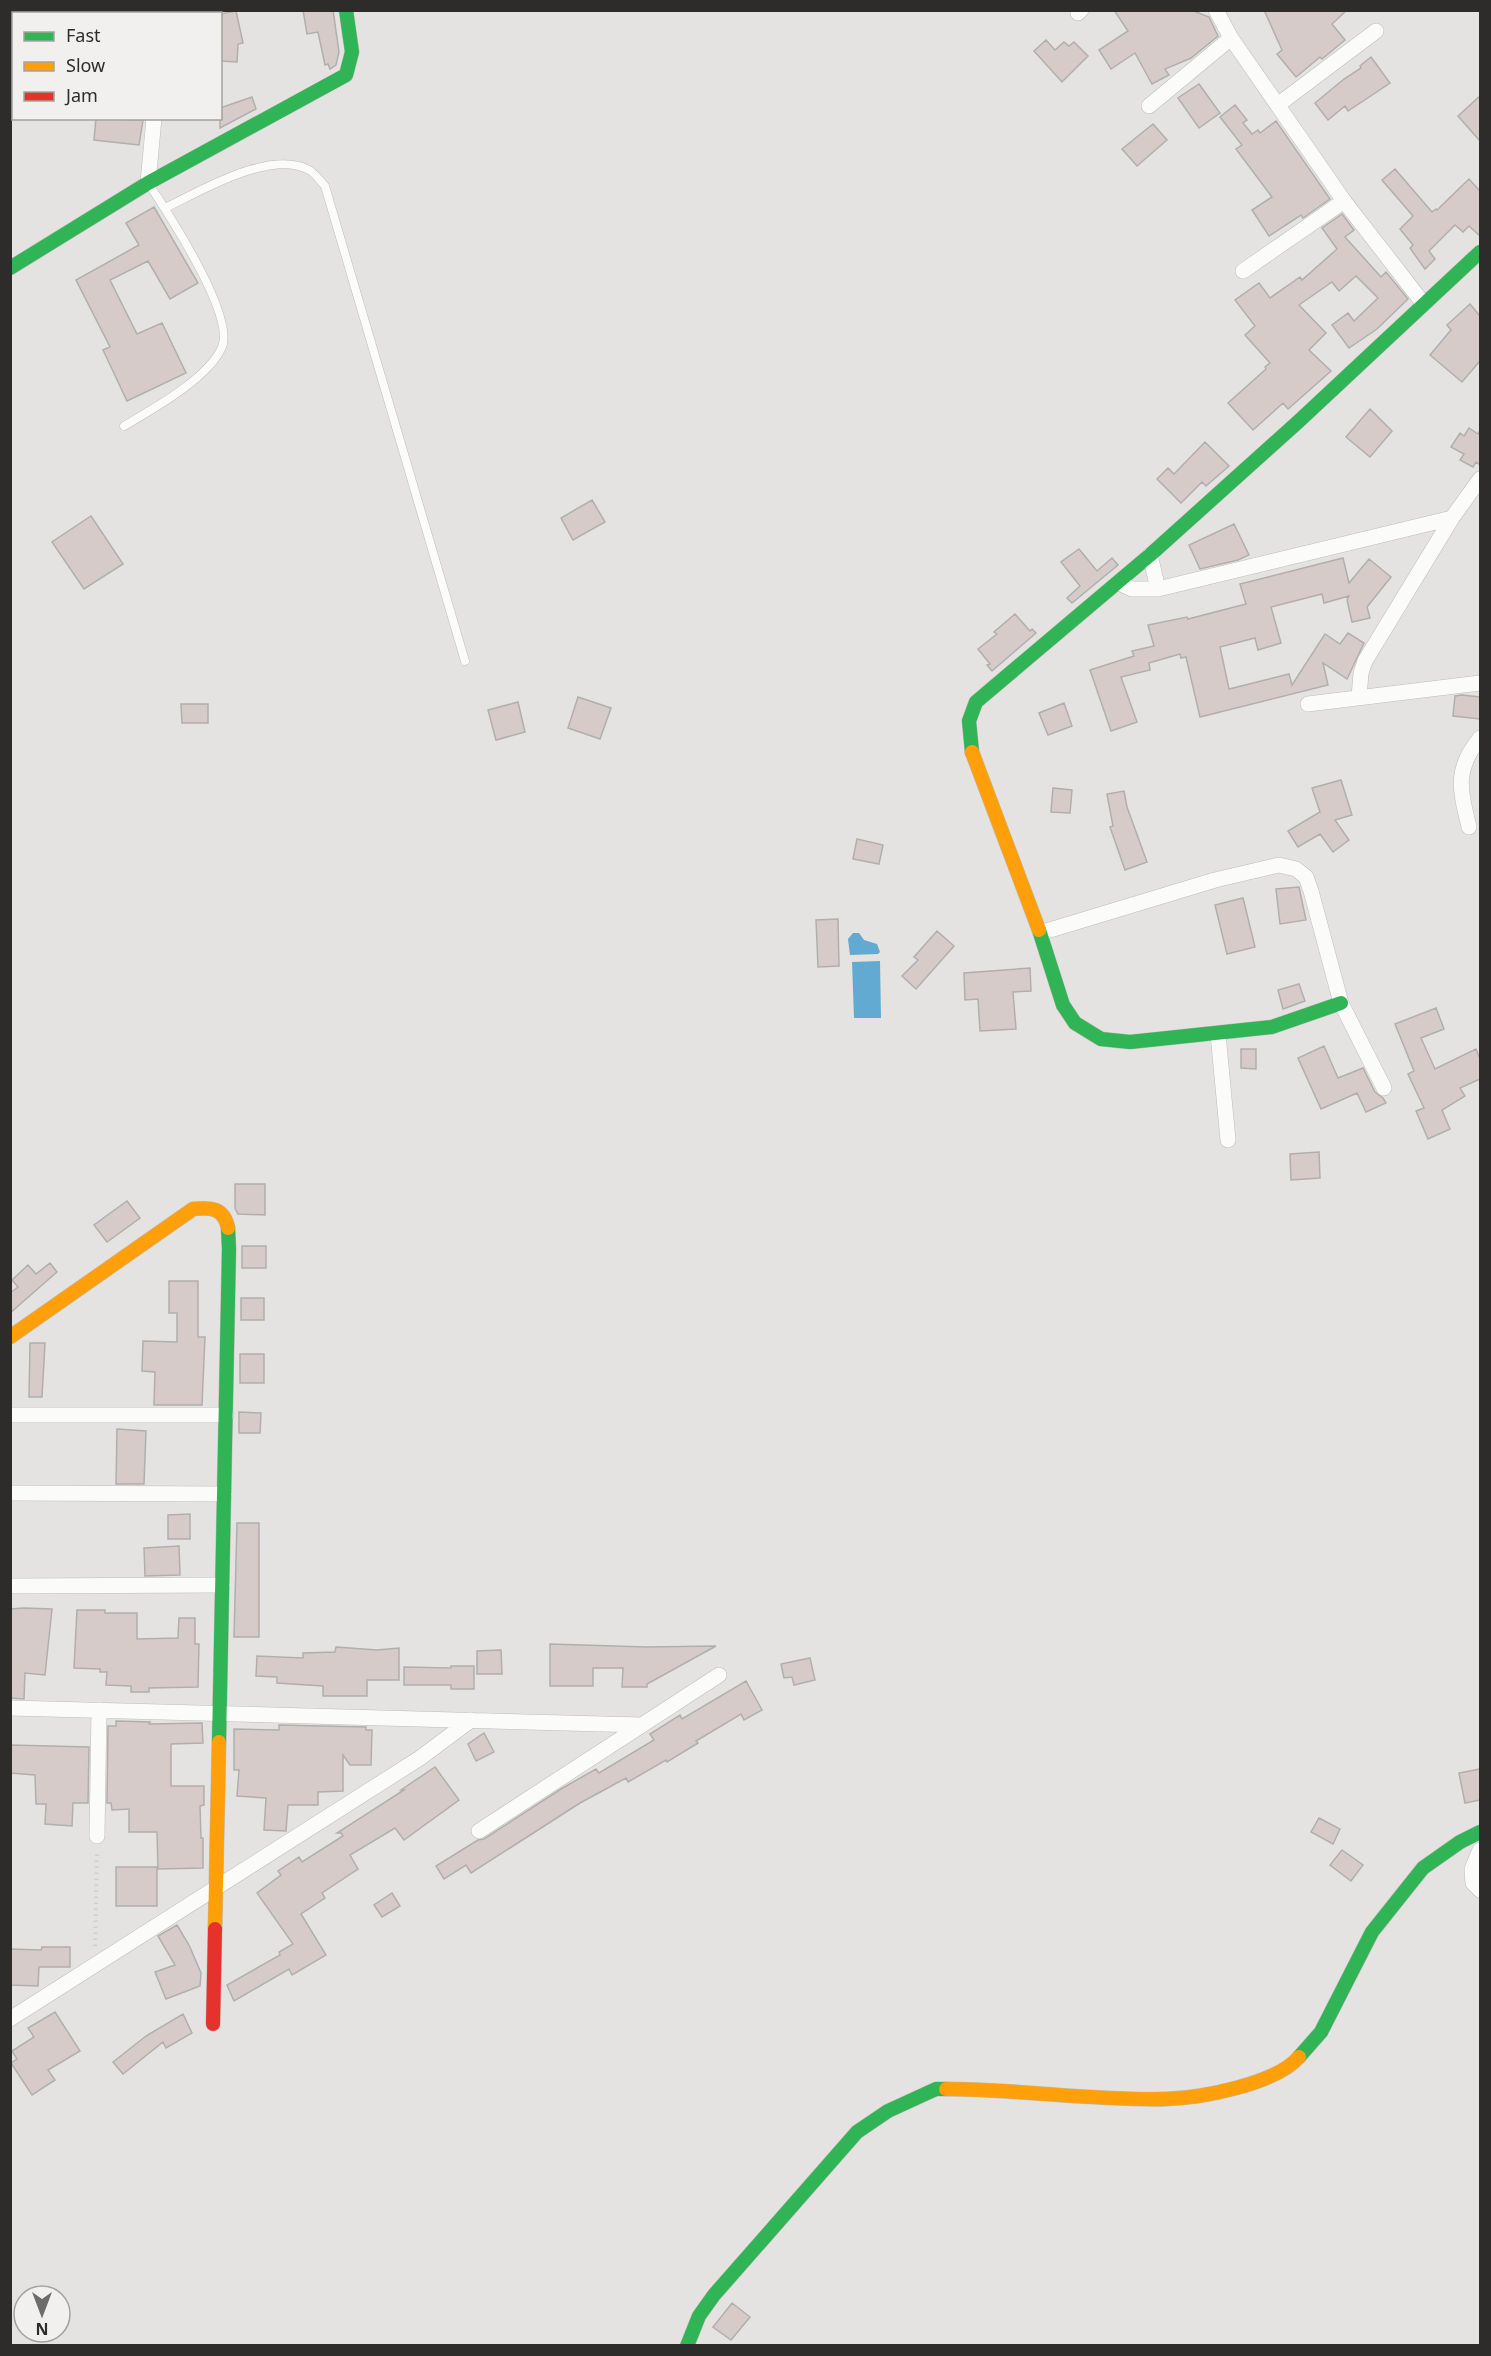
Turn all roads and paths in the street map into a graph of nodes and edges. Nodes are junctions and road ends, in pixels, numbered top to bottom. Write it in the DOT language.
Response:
graph roads {
  1 [pos="346,10"];
  2 [pos="1222,13"];
  3 [pos="1376,31"];
  4 [pos="1231,38"];
  5 [pos="1278,104"];
  6 [pos="1149,106"];
  7 [pos="154,120"];
  8 [pos="148,183"];
  9 [pos="1344,201"];
  10 [pos="165,208"];
  11 [pos="1480,252"];
  12 [pos="1475,266"];
  13 [pos="10,268"];
  14 [pos="1243,271"];
  15 [pos="1423,303"];
  16 [pos="124,426"];
  17 [pos="1480,478"];
  18 [pos="1452,518"];
  19 [pos="1150,555"];
  20 [pos="1119,583"];
  21 [pos="1158,589"];
  22 [pos="465,661"];
  23 [pos="1480,683"];
  24 [pos="1359,697"];
  25 [pos="1308,704"];
  26 [pos="1480,738"];
  27 [pos="1469,827"];
  28 [pos="1040,933"];
  29 [pos="1341,1003"];
  30 [pos="1218,1034"];
  31 [pos="1384,1088"];
  32 [pos="1228,1140"];
  33 [pos="10,1337"];
  34 [pos="10,1415"];
  35 [pos="226,1415"];
  36 [pos="10,1493"];
  37 [pos="224,1494"];
  38 [pos="222,1585"];
  39 [pos="10,1586"];
  40 [pos="719,1675"];
  41 [pos="10,1708"];
  42 [pos="99,1710"];
  43 [pos="220,1713"];
  44 [pos="471,1720"];
  45 [pos="642,1725"];
  46 [pos="479,1831"];
  47 [pos="1480,1832"];
  48 [pos="97,1836"];
  49 [pos="1480,1850"];
  50 [pos="216,1887"];
  51 [pos="1480,1890"];
  52 [pos="95,1965"];
  53 [pos="10,2019"];
  54 [pos="213,2024"];
  55 [pos="687,2346"];
  1 -- 8 [label="street"];
  2 -- 4 [label="street"];
  3 -- 5 [label="street"];
  4 -- 5 [label="street"];
  4 -- 6 [label="street"];
  5 -- 9 [label="street"];
  7 -- 8 [label="street"];
  8 -- 10 [label="lane"];
  8 -- 13 [label="street"];
  9 -- 14 [label="street"];
  9 -- 15 [label="street"];
  10 -- 16 [label="lane"];
  10 -- 22 [label="lane"];
  11 -- 12 [label="street"];
  12 -- 15 [label="street"];
  15 -- 19 [label="street"];
  17 -- 18 [label="street"];
  18 -- 21 [label="street"];
  18 -- 24 [label="street"];
  19 -- 20 [label="street"];
  19 -- 21 [label="street"];
  20 -- 21 [label="street"];
  20 -- 28 [label="street"];
  23 -- 24 [label="street"];
  24 -- 25 [label="street"];
  26 -- 27 [label="street"];
  28 -- 29 [label="street"];
  28 -- 30 [label="street"];
  29 -- 30 [label="street"];
  29 -- 31 [label="street"];
  30 -- 32 [label="street"];
  33 -- 35 [label="street"];
  34 -- 35 [label="street"];
  35 -- 37 [label="street"];
  36 -- 37 [label="street"];
  37 -- 38 [label="street"];
  38 -- 39 [label="street"];
  38 -- 43 [label="street"];
  40 -- 45 [label="street"];
  41 -- 42 [label="street"];
  42 -- 43 [label="street"];
  42 -- 48 [label="street"];
  43 -- 44 [label="street"];
  43 -- 50 [label="street"];
  44 -- 45 [label="street"];
  44 -- 50 [label="street"];
  45 -- 46 [label="street"];
  47 -- 55 [label="street"];
  48 -- 52 [label="path"];
  49 -- 51 [label="street"];
  50 -- 52 [label="street"];
  50 -- 54 [label="street"];
  52 -- 53 [label="street"];
}
